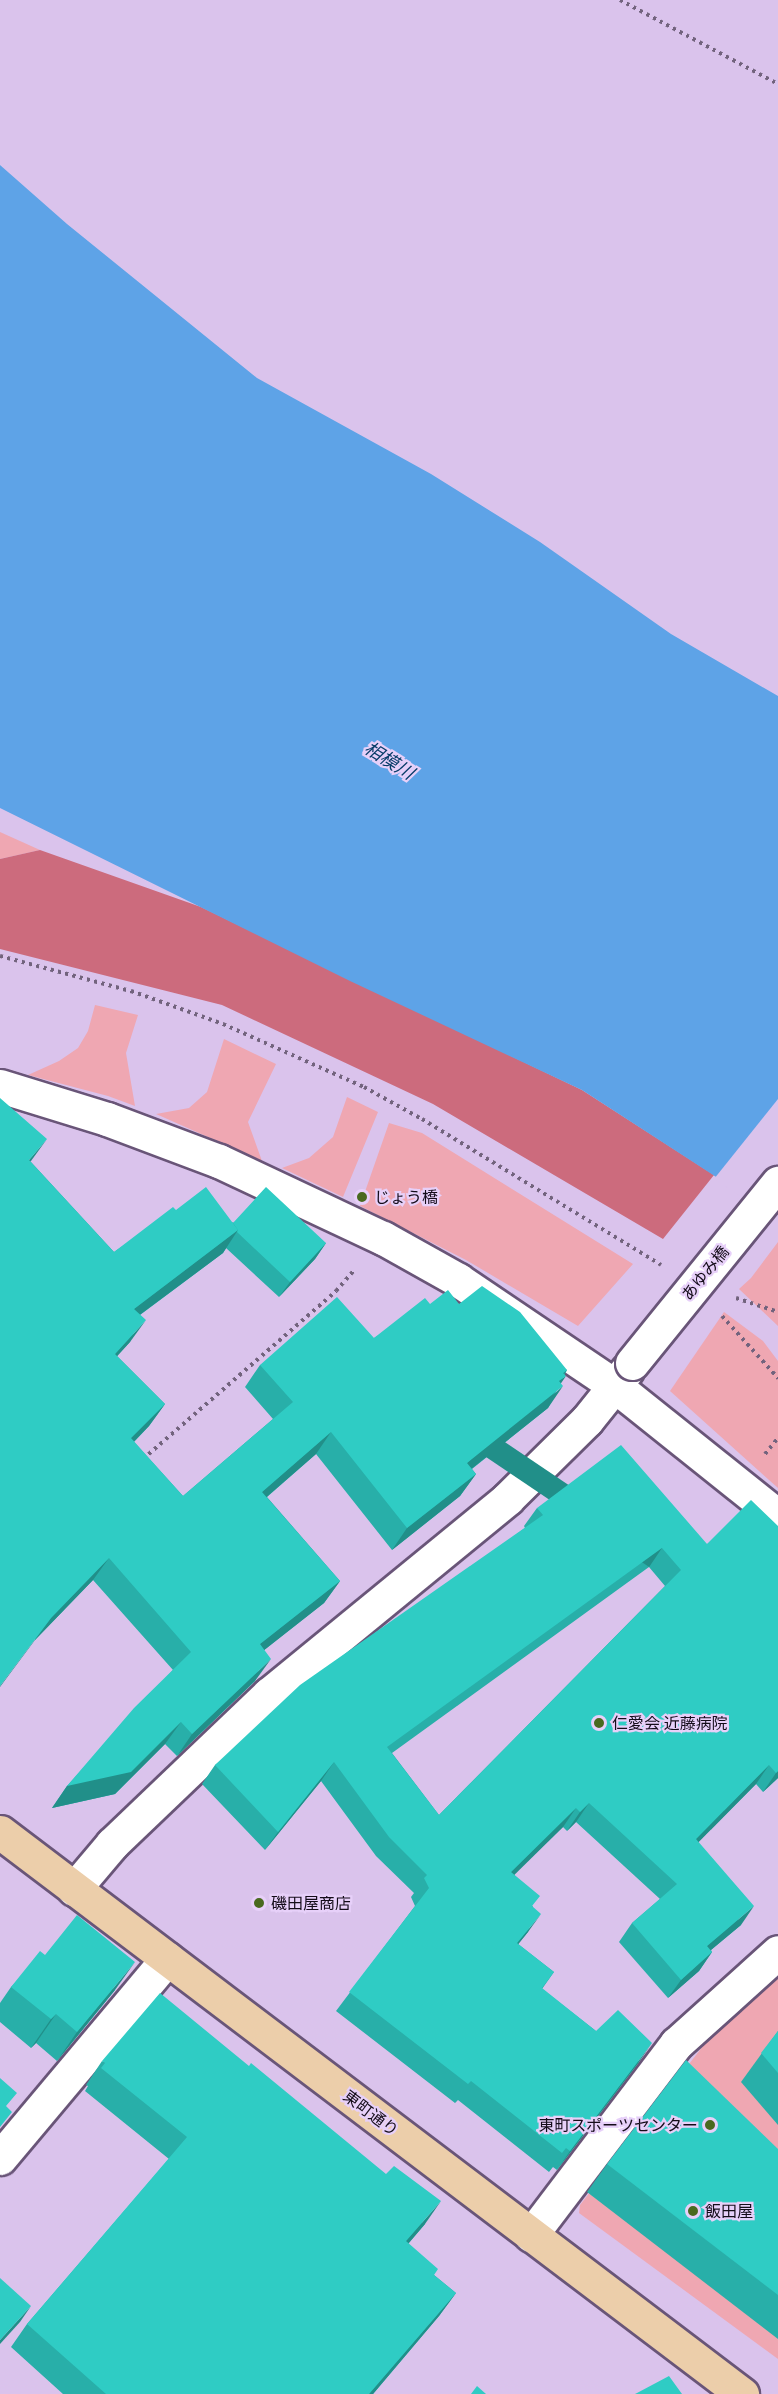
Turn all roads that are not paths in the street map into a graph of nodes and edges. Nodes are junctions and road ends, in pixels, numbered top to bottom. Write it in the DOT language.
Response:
graph roads {
  1 [pos="0,1086"];
  2 [pos="778,1183"];
  3 [pos="624,1374"];
  4 [pos="778,1516"];
  5 [pos="0,1832"];
  6 [pos="74,1889"];
  7 [pos="778,1952"];
  8 [pos="167,1959"];
  9 [pos="0,2158"];
  10 [pos="531,2235"];
  11 [pos="742,2394"];
  1 -- 3 [label="street"];
  2 -- 3 [label="street, あゆみ橋, bridge"];
  3 -- 4 [label="street"];
  3 -- 6 [label="street, あゆみ橋"];
  5 -- 6 [label="main road, 東町通り"];
  6 -- 8 [label="main road, 東町通り"];
  7 -- 10 [label="street"];
  8 -- 9 [label="street"];
  8 -- 10 [label="main road, 東町通り"];
  10 -- 11 [label="main road, 東町通り"];
}
